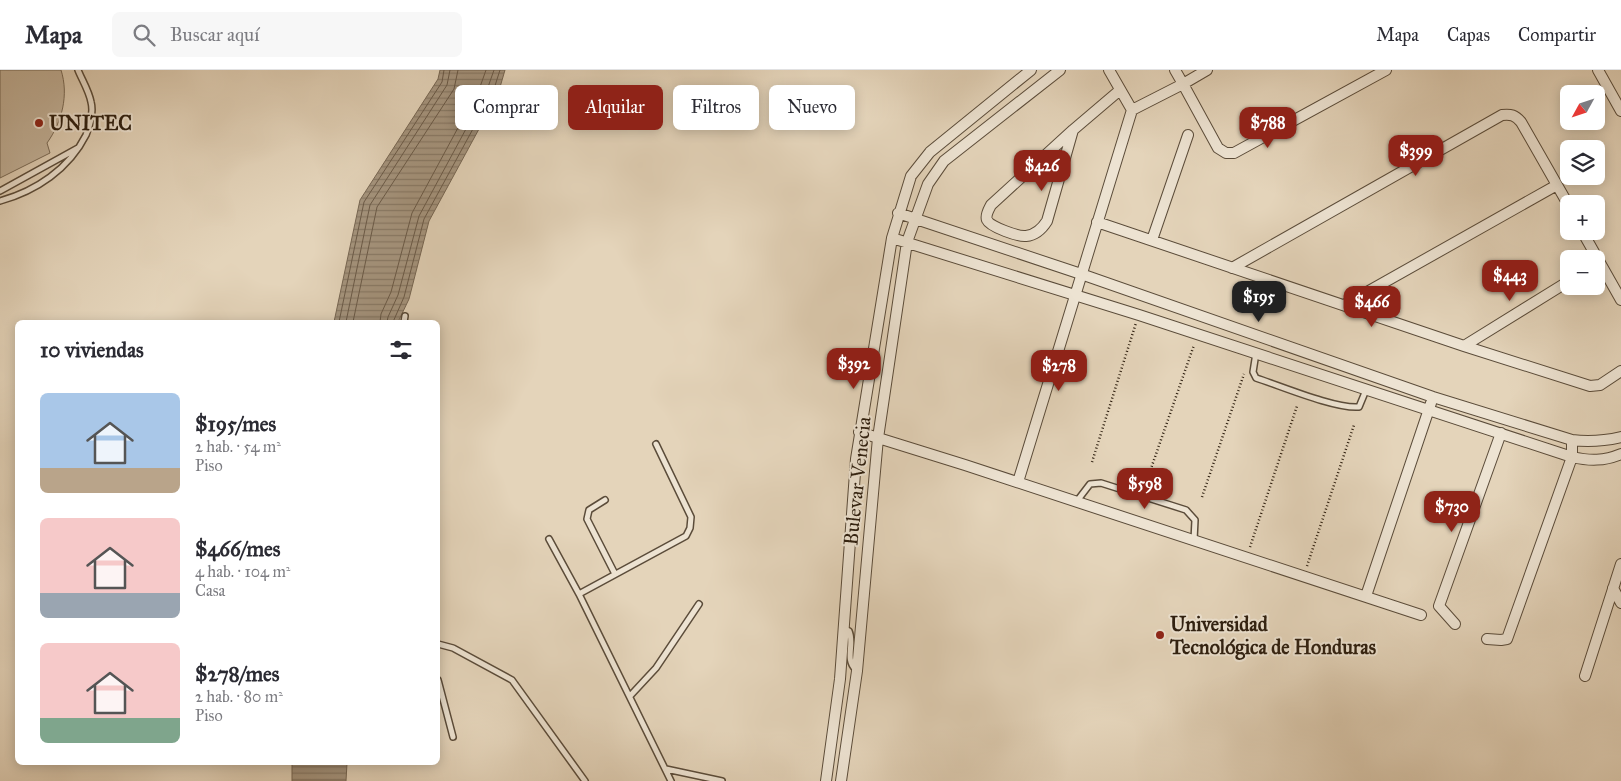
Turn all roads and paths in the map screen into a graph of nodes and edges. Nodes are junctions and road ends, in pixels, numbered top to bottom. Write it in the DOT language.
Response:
graph roads {
  1 [pos="78,70"];
  2 [pos="1030,70"];
  3 [pos="1060,70"];
  4 [pos="1109,70"];
  5 [pos="1175,70"];
  6 [pos="1207,70"];
  7 [pos="1386,70"];
  8 [pos="1598,70"];
  9 [pos="1183,84"];
  10 [pos="1120,90"];
  11 [pos="1132,110"];
  12 [pos="1621,111"];
  13 [pos="1073,130"];
  14 [pos="1188,135"];
  15 [pos="80,146"];
  16 [pos="1557,184"];
  17 [pos="0,192"];
  18 [pos="1563,195"];
  19 [pos="0,201"];
  20 [pos="898,213"];
  21 [pos="914,219"];
  22 [pos="1097,222"];
  23 [pos="892,238"];
  24 [pos="1152,240"];
  25 [pos="907,242"];
  26 [pos="1232,268"];
  27 [pos="1081,274"];
  28 [pos="1605,274"];
  29 [pos="1560,287"];
  30 [pos="1076,295"];
  31 [pos="1621,300"];
  32 [pos="1344,305"];
  33 [pos="1139,315"];
  34 [pos="405,316"];
  35 [pos="404,320"];
  36 [pos="1198,334"];
  37 [pos="1464,346"];
  38 [pos="1256,353"];
  39 [pos="1246,370"];
  40 [pos="1621,371"];
  41 [pos="1366,389"];
  42 [pos="1433,397"];
  43 [pos="1297,406"];
  44 [pos="1429,409"];
  45 [pos="1354,426"];
  46 [pos="860,432"];
  47 [pos="1501,433"];
  48 [pos="1621,437"];
  49 [pos="878,438"];
  50 [pos="1572,440"];
  51 [pos="656,444"];
  52 [pos="1621,454"];
  53 [pos="1572,457"];
  54 [pos="1092,462"];
  55 [pos="1147,480"];
  56 [pos="1018,482"];
  57 [pos="1202,497"];
  58 [pos="605,500"];
  59 [pos="1077,502"];
  60 [pos="549,539"];
  61 [pos="1194,540"];
  62 [pos="1247,557"];
  63 [pos="1621,564"];
  64 [pos="615,574"];
  65 [pos="1304,576"];
  66 [pos="1613,588"];
  67 [pos="579,594"];
  68 [pos="1366,596"];
  69 [pos="1621,603"];
  70 [pos="699,604"];
  71 [pos="1421,615"];
  72 [pos="1455,624"];
  73 [pos="845,629"];
  74 [pos="1487,639"];
  75 [pos="440,645"];
  76 [pos="857,671"];
  77 [pos="1585,676"];
  78 [pos="440,688"];
  79 [pos="630,696"];
  80 [pos="453,737"];
  81 [pos="666,769"];
  82 [pos="585,781"];
  83 [pos="671,781"];
  84 [pos="722,781"];
  85 [pos="826,781"];
  86 [pos="841,781"];
  1 -- 15 [label="lane"];
  2 -- 20 [label="street, Bulevar Venecia"];
  3 -- 21 [label="street, Bulevar Venecia"];
  4 -- 10 [label="street"];
  5 -- 9 [label="street"];
  6 -- 9 [label="street"];
  7 -- 9 [label="street"];
  8 -- 12 [label="street"];
  9 -- 11 [label="street"];
  10 -- 11 [label="street"];
  10 -- 13 [label="street"];
  11 -- 22 [label="street"];
  13 -- 13 [label="street"];
  14 -- 24 [label="street"];
  15 -- 17 [label="lane"];
  15 -- 19 [label="lane"];
  16 -- 18 [label="street"];
  16 -- 26 [label="street"];
  16 -- 32 [label="street"];
  20 -- 21 [label="street"];
  20 -- 23 [label="street, Bulevar Venecia"];
  21 -- 25 [label="street, Bulevar Venecia"];
  21 -- 27 [label="street"];
  22 -- 24 [label="street"];
  22 -- 27 [label="street"];
  23 -- 25 [label="street"];
  23 -- 46 [label="street, Bulevar Venecia"];
  24 -- 26 [label="street"];
  25 -- 30 [label="street"];
  25 -- 49 [label="street, Bulevar Venecia"];
  26 -- 32 [label="street"];
  27 -- 30 [label="street"];
  27 -- 42 [label="street"];
  28 -- 31 [label="street"];
  29 -- 37 [label="street"];
  30 -- 33 [label="street"];
  30 -- 56 [label="street"];
  32 -- 37 [label="street"];
  33 -- 36 [label="street"];
  33 -- 54 [label="path"];
  34 -- 35 [label="lane"];
  36 -- 38 [label="street"];
  36 -- 55 [label="path"];
  37 -- 40 [label="street"];
  38 -- 41 [label="street"];
  38 -- 41 [label="lane"];
  39 -- 57 [label="path"];
  41 -- 44 [label="street"];
  42 -- 44 [label="street"];
  42 -- 50 [label="street"];
  43 -- 62 [label="path"];
  44 -- 47 [label="street"];
  44 -- 68 [label="street"];
  45 -- 65 [label="path"];
  46 -- 49 [label="street"];
  46 -- 73 [label="street, Bulevar Venecia"];
  47 -- 53 [label="street"];
  47 -- 72 [label="street"];
  48 -- 50 [label="street"];
  49 -- 56 [label="street"];
  49 -- 76 [label="street, Bulevar Venecia"];
  50 -- 53 [label="street"];
  51 -- 64 [label="lane"];
  52 -- 53 [label="street"];
  53 -- 74 [label="street"];
  56 -- 59 [label="street"];
  58 -- 64 [label="lane"];
  59 -- 61 [label="street"];
  59 -- 61 [label="lane"];
  60 -- 67 [label="lane"];
  61 -- 62 [label="street"];
  62 -- 65 [label="street"];
  63 -- 66 [label="street"];
  64 -- 67 [label="lane"];
  65 -- 68 [label="street"];
  66 -- 69 [label="street"];
  66 -- 77 [label="street"];
  67 -- 79 [label="lane"];
  68 -- 71 [label="street"];
  70 -- 79 [label="lane"];
  73 -- 76 [label="lane"];
  73 -- 85 [label="street, Bulevar Venecia"];
  75 -- 82 [label="lane"];
  76 -- 86 [label="street, Bulevar Venecia"];
  78 -- 80 [label="lane"];
  79 -- 81 [label="lane"];
  81 -- 83 [label="lane"];
  81 -- 84 [label="lane"];
}
